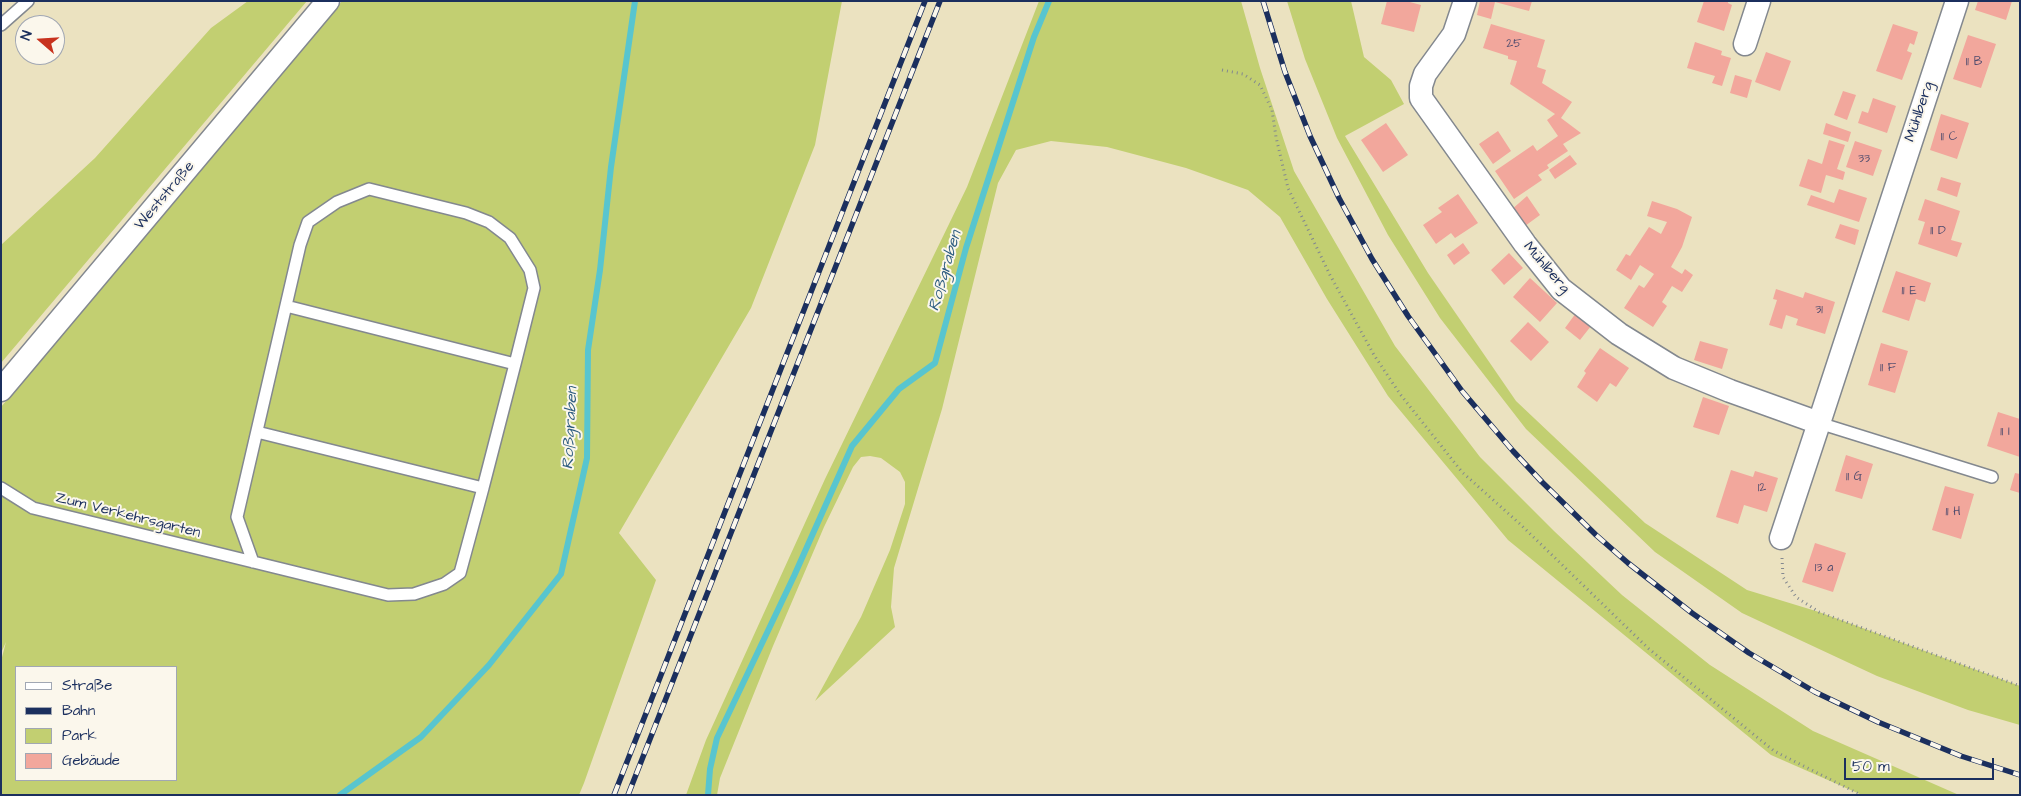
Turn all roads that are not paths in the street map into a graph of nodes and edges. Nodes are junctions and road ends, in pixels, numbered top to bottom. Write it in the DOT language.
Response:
graph roads {
  1 [pos="28,1"];
  2 [pos="328,1"];
  3 [pos="1464,1"];
  4 [pos="1759,1"];
  5 [pos="1957,1"];
  6 [pos="1,26"];
  7 [pos="1745,44"];
  8 [pos="286,306"];
  9 [pos="515,364"];
  10 [pos="1,390"];
  11 [pos="1819,423"];
  12 [pos="257,432"];
  13 [pos="1992,477"];
  14 [pos="1,488"];
  15 [pos="483,488"];
  16 [pos="1781,538"];
  17 [pos="253,562"];
  1 -- 6 [label="lane"];
  2 -- 10 [label="street, Weststraße"];
  3 -- 11 [label="street, Mühlberg"];
  4 -- 7 [label="street"];
  5 -- 11 [label="street, Mühlberg"];
  8 -- 9 [label="lane"];
  8 -- 9 [label="lane, Zum Verkehrsgarten"];
  8 -- 12 [label="lane, Zum Verkehrsgarten"];
  9 -- 15 [label="lane, Zum Verkehrsgarten"];
  11 -- 13 [label="lane, Mühlberg"];
  11 -- 16 [label="street, Mühlberg"];
  12 -- 15 [label="lane"];
  12 -- 17 [label="lane, Zum Verkehrsgarten"];
  14 -- 17 [label="lane, Zum Verkehrsgarten"];
  15 -- 17 [label="lane, Zum Verkehrsgarten"];
}
